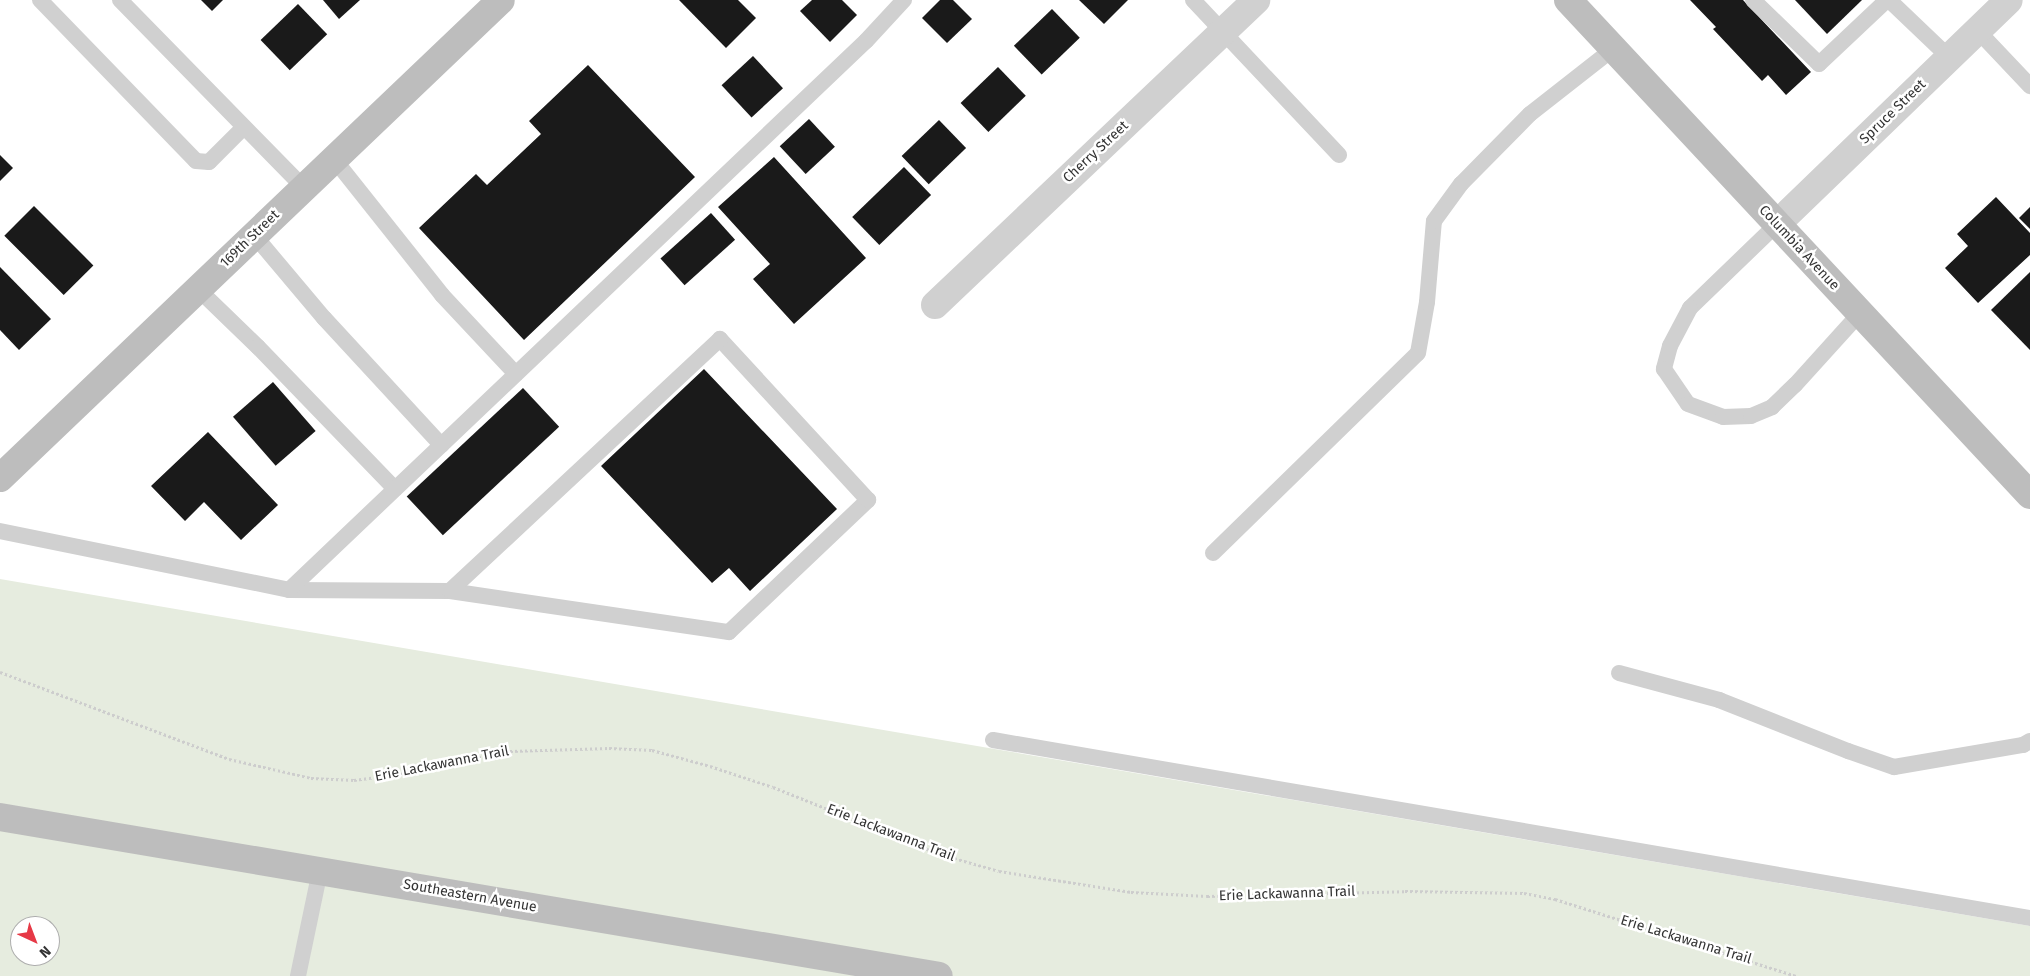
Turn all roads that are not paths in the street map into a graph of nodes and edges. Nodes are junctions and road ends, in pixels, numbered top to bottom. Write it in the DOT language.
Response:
graph roads {
  1 [pos="40,0"];
  2 [pos="120,0"];
  3 [pos="501,0"];
  4 [pos="904,0"];
  5 [pos="1193,0"];
  6 [pos="1256,0"];
  7 [pos="1568,0"];
  8 [pos="1753,0"];
  9 [pos="1888,0"];
  10 [pos="2010,0"];
  11 [pos="1978,31"];
  12 [pos="1223,32"];
  13 [pos="1614,49"];
  14 [pos="1950,58"];
  15 [pos="2030,86"];
  16 [pos="244,127"];
  17 [pos="1339,155"];
  18 [pos="334,159"];
  19 [pos="304,188"];
  20 [pos="1778,224"];
  21 [pos="254,235"];
  22 [pos="198,289"];
  23 [pos="935,305"];
  24 [pos="1860,313"];
  25 [pos="516,374"];
  26 [pos="441,445"];
  27 [pos="0,478"];
  28 [pos="395,489"];
  29 [pos="2030,495"];
  30 [pos="0,531"];
  31 [pos="1213,553"];
  32 [pos="289,590"];
  33 [pos="450,591"];
  34 [pos="1619,673"];
  35 [pos="993,740"];
  36 [pos="2030,741"];
  37 [pos="0,817"];
  38 [pos="320,871"];
  39 [pos="2030,918"];
  40 [pos="298,976"];
  41 [pos="939,976"];
  1 -- 16 [label="lane"];
  2 -- 16 [label="lane"];
  3 -- 18 [label="street, 169th Street"];
  4 -- 25 [label="lane"];
  5 -- 12 [label="lane"];
  6 -- 12 [label="street, Cherry Street"];
  7 -- 13 [label="street, Columbia Avenue"];
  8 -- 9 [label="lane"];
  9 -- 14 [label="lane"];
  10 -- 11 [label="street, Spruce Street"];
  11 -- 14 [label="street, Spruce Street"];
  11 -- 15 [label="lane"];
  12 -- 17 [label="lane"];
  12 -- 23 [label="street, Cherry Street"];
  13 -- 20 [label="street, Columbia Avenue"];
  13 -- 31 [label="lane"];
  14 -- 20 [label="street, Spruce Street"];
  16 -- 19 [label="lane"];
  18 -- 19 [label="street, 169th Street"];
  18 -- 25 [label="lane"];
  19 -- 21 [label="street, 169th Street"];
  20 -- 24 [label="street, Columbia Avenue"];
  20 -- 24 [label="lane"];
  21 -- 22 [label="street, 169th Street"];
  21 -- 26 [label="lane"];
  22 -- 27 [label="street, 169th Street"];
  22 -- 28 [label="lane"];
  24 -- 29 [label="street, Columbia Avenue"];
  25 -- 26 [label="lane"];
  26 -- 28 [label="lane"];
  28 -- 32 [label="lane"];
  30 -- 32 [label="lane"];
  32 -- 33 [label="lane"];
  33 -- 33 [label="lane"];
  34 -- 36 [label="lane"];
  35 -- 39 [label="lane"];
  37 -- 38 [label="street, Southeastern Avenue"];
  38 -- 40 [label="lane"];
  38 -- 41 [label="street, Southeastern Avenue"];
}
